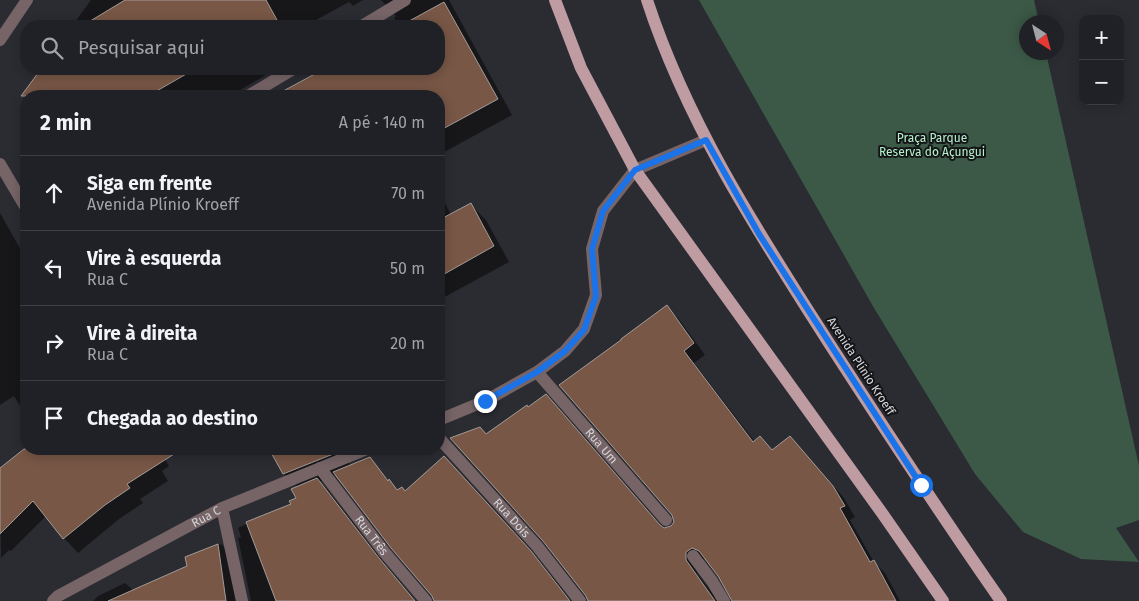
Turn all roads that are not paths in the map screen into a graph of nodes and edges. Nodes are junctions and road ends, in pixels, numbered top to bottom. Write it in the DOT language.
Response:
graph roads {
  1 [pos="27,0"];
  2 [pos="405,0"];
  3 [pos="555,0"];
  4 [pos="647,0"];
  5 [pos="372,20"];
  6 [pos="0,40"];
  7 [pos="283,75"];
  8 [pos="258,90"];
  9 [pos="706,140"];
  10 [pos="0,164"];
  11 [pos="635,170"];
  12 [pos="20,198"];
  13 [pos="537,372"];
  14 [pos="445,418"];
  15 [pos="445,445"];
  16 [pos="352,455"];
  17 [pos="320,468"];
  18 [pos="222,508"];
  19 [pos="666,520"];
  20 [pos="693,556"];
  21 [pos="53,601"];
  22 [pos="242,601"];
  23 [pos="426,601"];
  24 [pos="580,601"];
  25 [pos="724,601"];
  26 [pos="943,601"];
  27 [pos="1001,601"];
  1 -- 6 [label="street"];
  2 -- 5 [label="street"];
  3 -- 11 [label="main road"];
  4 -- 9 [label="main road, Avenida Plínio Kroeff"];
  7 -- 8 [label="street"];
  9 -- 11 [label="street"];
  9 -- 27 [label="main road, Avenida Plínio Kroeff"];
  10 -- 12 [label="street"];
  11 -- 13 [label="street"];
  11 -- 26 [label="main road"];
  13 -- 14 [label="street"];
  13 -- 19 [label="street, Rua Um"];
  15 -- 24 [label="street, Rua Dois"];
  16 -- 17 [label="street, Rua C"];
  17 -- 18 [label="street, Rua C"];
  17 -- 23 [label="street, Rua Três"];
  18 -- 21 [label="street, Rua C"];
  18 -- 22 [label="street"];
  20 -- 25 [label="street"];
}
